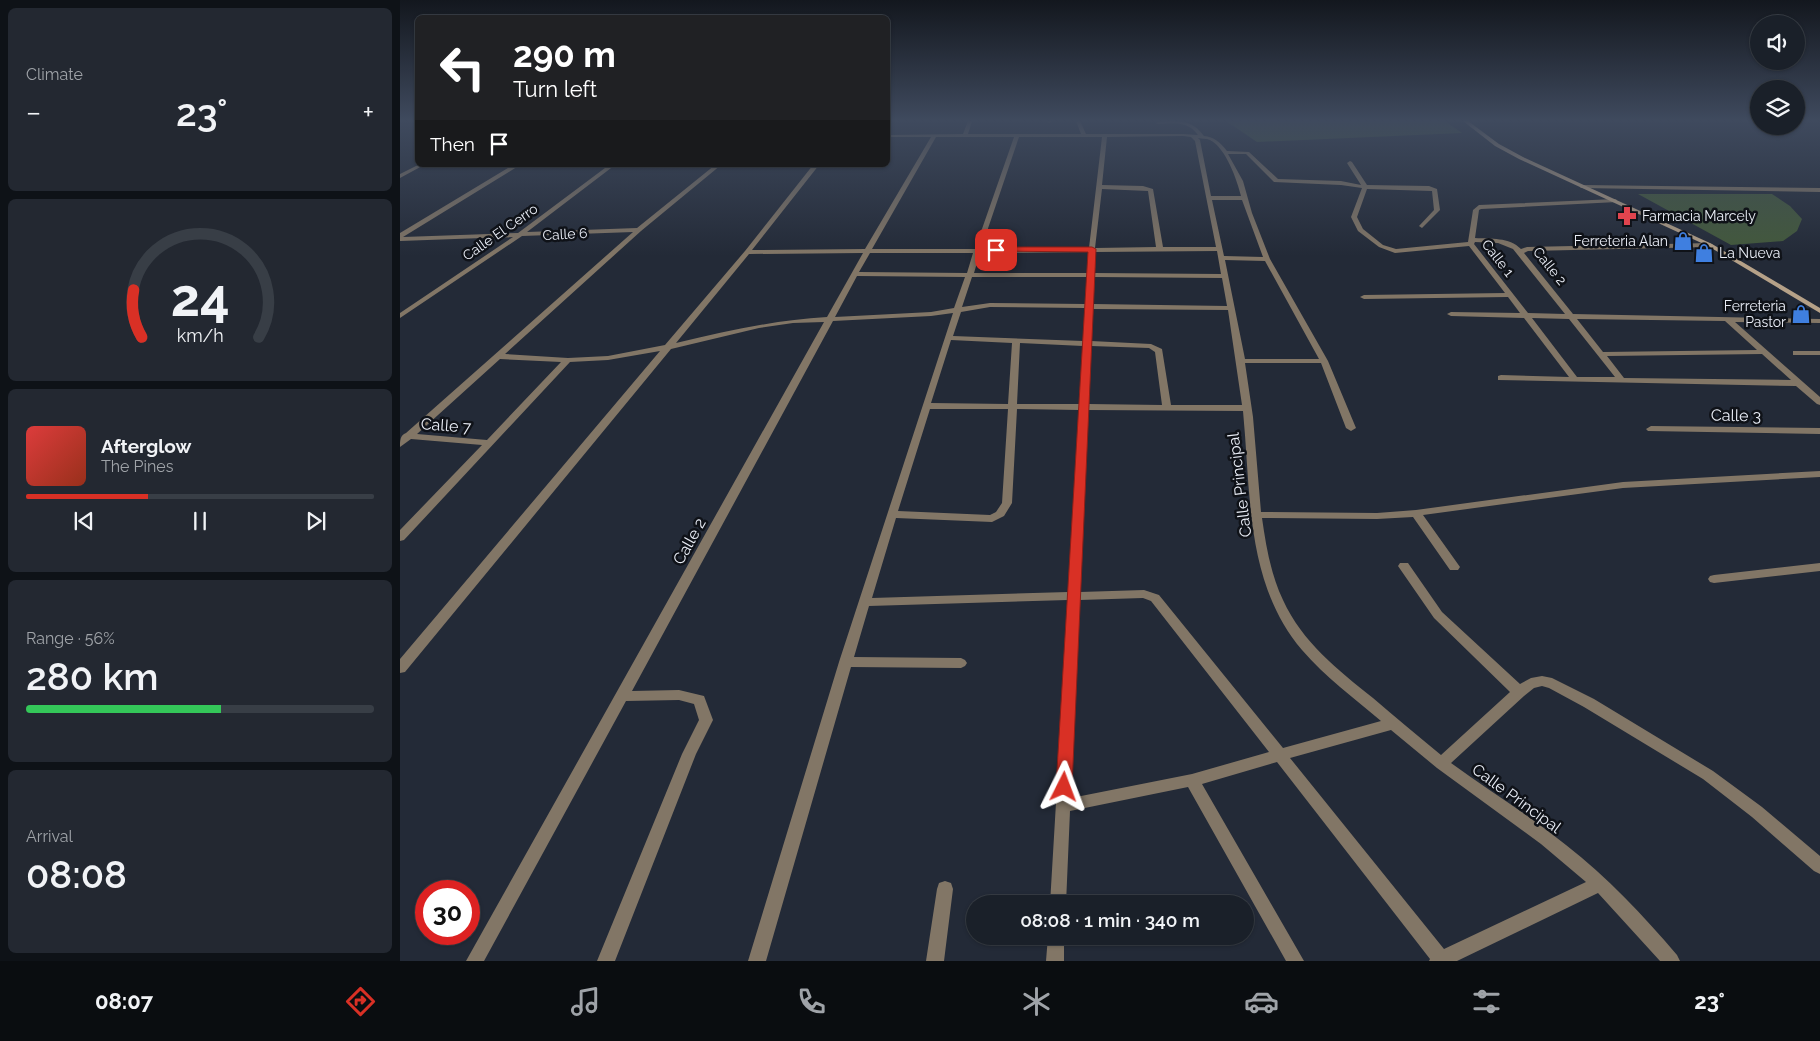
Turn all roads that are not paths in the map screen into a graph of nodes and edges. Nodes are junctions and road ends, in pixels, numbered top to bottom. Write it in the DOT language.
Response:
graph roads {
  1 [pos="917,166"];
  2 [pos="1007,166"];
  3 [pos="1101,166"];
  4 [pos="1202,166"];
  5 [pos="1233,166"];
  6 [pos="1259,166"];
  7 [pos="1352,166"];
  8 [pos="1538,166"];
  9 [pos="417,167"];
  10 [pos="514,167"];
  11 [pos="609,167"];
  12 [pos="716,167"];
  13 [pos="814,167"];
  14 [pos="400,176"];
  15 [pos="1099,187"];
  16 [pos="1366,187"];
  17 [pos="1583,187"];
  18 [pos="1820,190"];
  19 [pos="1208,198"];
  20 [pos="1244,198"];
  21 [pos="1615,201"];
  22 [pos="1422,226"];
  23 [pos="639,230"];
  24 [pos="518,236"];
  25 [pos="400,238"];
  26 [pos="1471,242"];
  27 [pos="1710,244"];
  28 [pos="1092,249"];
  29 [pos="1160,249"];
  30 [pos="868,250"];
  31 [pos="977,250"];
  32 [pos="747,252"];
  33 [pos="1520,252"];
  34 [pos="1220,254"];
  35 [pos="1267,259"];
  36 [pos="855,274"];
  37 [pos="970,275"];
  38 [pos="1091,275"];
  39 [pos="1224,276"];
  40 [pos="1511,295"];
  41 [pos="1364,297"];
  42 [pos="1089,305"];
  43 [pos="958,308"];
  44 [pos="1230,308"];
  45 [pos="1820,311"];
  46 [pos="1451,314"];
  47 [pos="1526,315"];
  48 [pos="400,316"];
  49 [pos="1571,316"];
  50 [pos="1727,319"];
  51 [pos="829,320"];
  52 [pos="1820,321"];
  53 [pos="949,338"];
  54 [pos="1016,340"];
  55 [pos="1087,343"];
  56 [pos="667,347"];
  57 [pos="1764,352"];
  58 [pos="1796,353"];
  59 [pos="1820,353"];
  60 [pos="1603,354"];
  61 [pos="498,356"];
  62 [pos="568,360"];
  63 [pos="1241,361"];
  64 [pos="1324,361"];
  65 [pos="1501,378"];
  66 [pos="1574,378"];
  67 [pos="1621,378"];
  68 [pos="1798,383"];
  69 [pos="1820,402"];
  70 [pos="927,406"];
  71 [pos="1011,406"];
  72 [pos="1084,406"];
  73 [pos="1167,407"];
  74 [pos="1247,408"];
  75 [pos="1351,428"];
  76 [pos="1651,429"];
  77 [pos="1820,431"];
  78 [pos="404,436"];
  79 [pos="490,443"];
  80 [pos="400,444"];
  81 [pos="1818,476"];
  82 [pos="892,514"];
  83 [pos="1416,514"];
  84 [pos="1256,515"];
  85 [pos="400,537"];
  86 [pos="1404,566"];
  87 [pos="1454,567"];
  88 [pos="1820,567"];
  89 [pos="1714,579"];
  90 [pos="1074,597"];
  91 [pos="864,602"];
  92 [pos="845,662"];
  93 [pos="961,664"];
  94 [pos="400,668"];
  95 [pos="1519,692"];
  96 [pos="622,696"];
  97 [pos="1393,723"];
  98 [pos="1279,755"];
  99 [pos="1441,763"];
  100 [pos="1192,780"];
  101 [pos="1063,806"];
  102 [pos="1820,866"];
  103 [pos="1600,884"];
  104 [pos="945,888"];
  105 [pos="1058,895"];
  106 [pos="1056,945"];
  107 [pos="1440,960"];
  108 [pos="475,961"];
  109 [pos="606,961"];
  110 [pos="757,961"];
  111 [pos="935,961"];
  112 [pos="1055,961"];
  113 [pos="1295,961"];
  114 [pos="1672,961"];
  1 -- 30 [label="street, Calle 2"];
  2 -- 31 [label="street"];
  3 -- 15 [label="street"];
  4 -- 19 [label="street, Calle Principal"];
  5 -- 20 [label="street"];
  6 -- 16 [label="street"];
  7 -- 16 [label="street"];
  8 -- 17 [label="main road"];
  9 -- 14 [label="street"];
  10 -- 25 [label="street"];
  11 -- 24 [label="street, Calle El Cerro"];
  12 -- 23 [label="street"];
  13 -- 32 [label="street"];
  15 -- 28 [label="street"];
  15 -- 29 [label="street"];
  16 -- 22 [label="street"];
  16 -- 26 [label="street"];
  17 -- 18 [label="street"];
  17 -- 21 [label="main road"];
  19 -- 20 [label="street"];
  19 -- 34 [label="street, Calle Principal"];
  20 -- 35 [label="street"];
  21 -- 26 [label="street, Calle 1"];
  21 -- 27 [label="main road"];
  23 -- 24 [label="street, Calle 6"];
  23 -- 61 [label="street"];
  24 -- 25 [label="street, Calle 6"];
  24 -- 48 [label="street, Calle El Cerro"];
  26 -- 33 [label="street"];
  26 -- 40 [label="street, Calle 1"];
  27 -- 33 [label="street, Calle 2"];
  27 -- 45 [label="main road"];
  28 -- 29 [label="street"];
  28 -- 31 [label="street"];
  28 -- 38 [label="street"];
  29 -- 34 [label="street"];
  30 -- 31 [label="street"];
  30 -- 32 [label="street"];
  30 -- 36 [label="street, Calle 2"];
  31 -- 37 [label="street"];
  32 -- 56 [label="street"];
  33 -- 49 [label="street, Calle 2"];
  34 -- 35 [label="street"];
  34 -- 39 [label="street, Calle Principal"];
  35 -- 64 [label="street"];
  36 -- 37 [label="street"];
  36 -- 51 [label="street, Calle 2"];
  37 -- 38 [label="street"];
  37 -- 43 [label="street"];
  38 -- 39 [label="street"];
  38 -- 42 [label="street"];
  39 -- 44 [label="street, Calle Principal"];
  40 -- 41 [label="street"];
  40 -- 47 [label="street, Calle 1"];
  42 -- 43 [label="street"];
  42 -- 44 [label="street"];
  42 -- 55 [label="street"];
  43 -- 51 [label="street"];
  43 -- 53 [label="street"];
  44 -- 63 [label="street, Calle Principal"];
  46 -- 47 [label="street"];
  47 -- 49 [label="street"];
  47 -- 66 [label="street, Calle 1"];
  49 -- 50 [label="street"];
  49 -- 60 [label="street, Calle 2"];
  50 -- 52 [label="street"];
  50 -- 57 [label="street"];
  51 -- 56 [label="street"];
  51 -- 96 [label="street, Calle 2"];
  53 -- 54 [label="street"];
  53 -- 70 [label="street"];
  54 -- 55 [label="street"];
  54 -- 71 [label="street"];
  55 -- 72 [label="street"];
  55 -- 73 [label="street"];
  56 -- 62 [label="street"];
  56 -- 94 [label="street"];
  57 -- 60 [label="street"];
  57 -- 68 [label="street"];
  58 -- 59 [label="street"];
  60 -- 67 [label="street, Calle 2"];
  61 -- 62 [label="street"];
  61 -- 78 [label="street"];
  62 -- 79 [label="street"];
  63 -- 64 [label="street"];
  63 -- 74 [label="street, Calle Principal"];
  64 -- 75 [label="street"];
  65 -- 66 [label="street"];
  66 -- 67 [label="street"];
  67 -- 68 [label="street"];
  68 -- 69 [label="street"];
  70 -- 71 [label="street"];
  70 -- 82 [label="street"];
  71 -- 72 [label="street"];
  71 -- 82 [label="street"];
  72 -- 73 [label="street"];
  72 -- 90 [label="street"];
  73 -- 74 [label="street"];
  74 -- 84 [label="street, Calle Principal"];
  76 -- 77 [label="street, Calle 3"];
  78 -- 79 [label="street, Calle 7"];
  78 -- 80 [label="street"];
  79 -- 85 [label="street"];
  81 -- 83 [label="street"];
  82 -- 91 [label="street"];
  83 -- 84 [label="street"];
  83 -- 87 [label="street"];
  84 -- 97 [label="street, Calle Principal"];
  86 -- 95 [label="street"];
  88 -- 89 [label="street"];
  90 -- 91 [label="street"];
  90 -- 98 [label="street"];
  90 -- 101 [label="street"];
  91 -- 92 [label="street"];
  92 -- 93 [label="street"];
  92 -- 110 [label="street"];
  95 -- 99 [label="street"];
  95 -- 102 [label="street"];
  96 -- 108 [label="street, Calle 2"];
  96 -- 109 [label="street"];
  97 -- 98 [label="street"];
  97 -- 99 [label="street, Calle Principal"];
  98 -- 100 [label="street"];
  98 -- 107 [label="street"];
  99 -- 103 [label="street, Calle Principal"];
  100 -- 101 [label="street"];
  100 -- 113 [label="street"];
  101 -- 105 [label="street"];
  103 -- 107 [label="street"];
  103 -- 114 [label="street, Calle Principal"];
  104 -- 111 [label="street"];
  106 -- 112 [label="street"];
}
